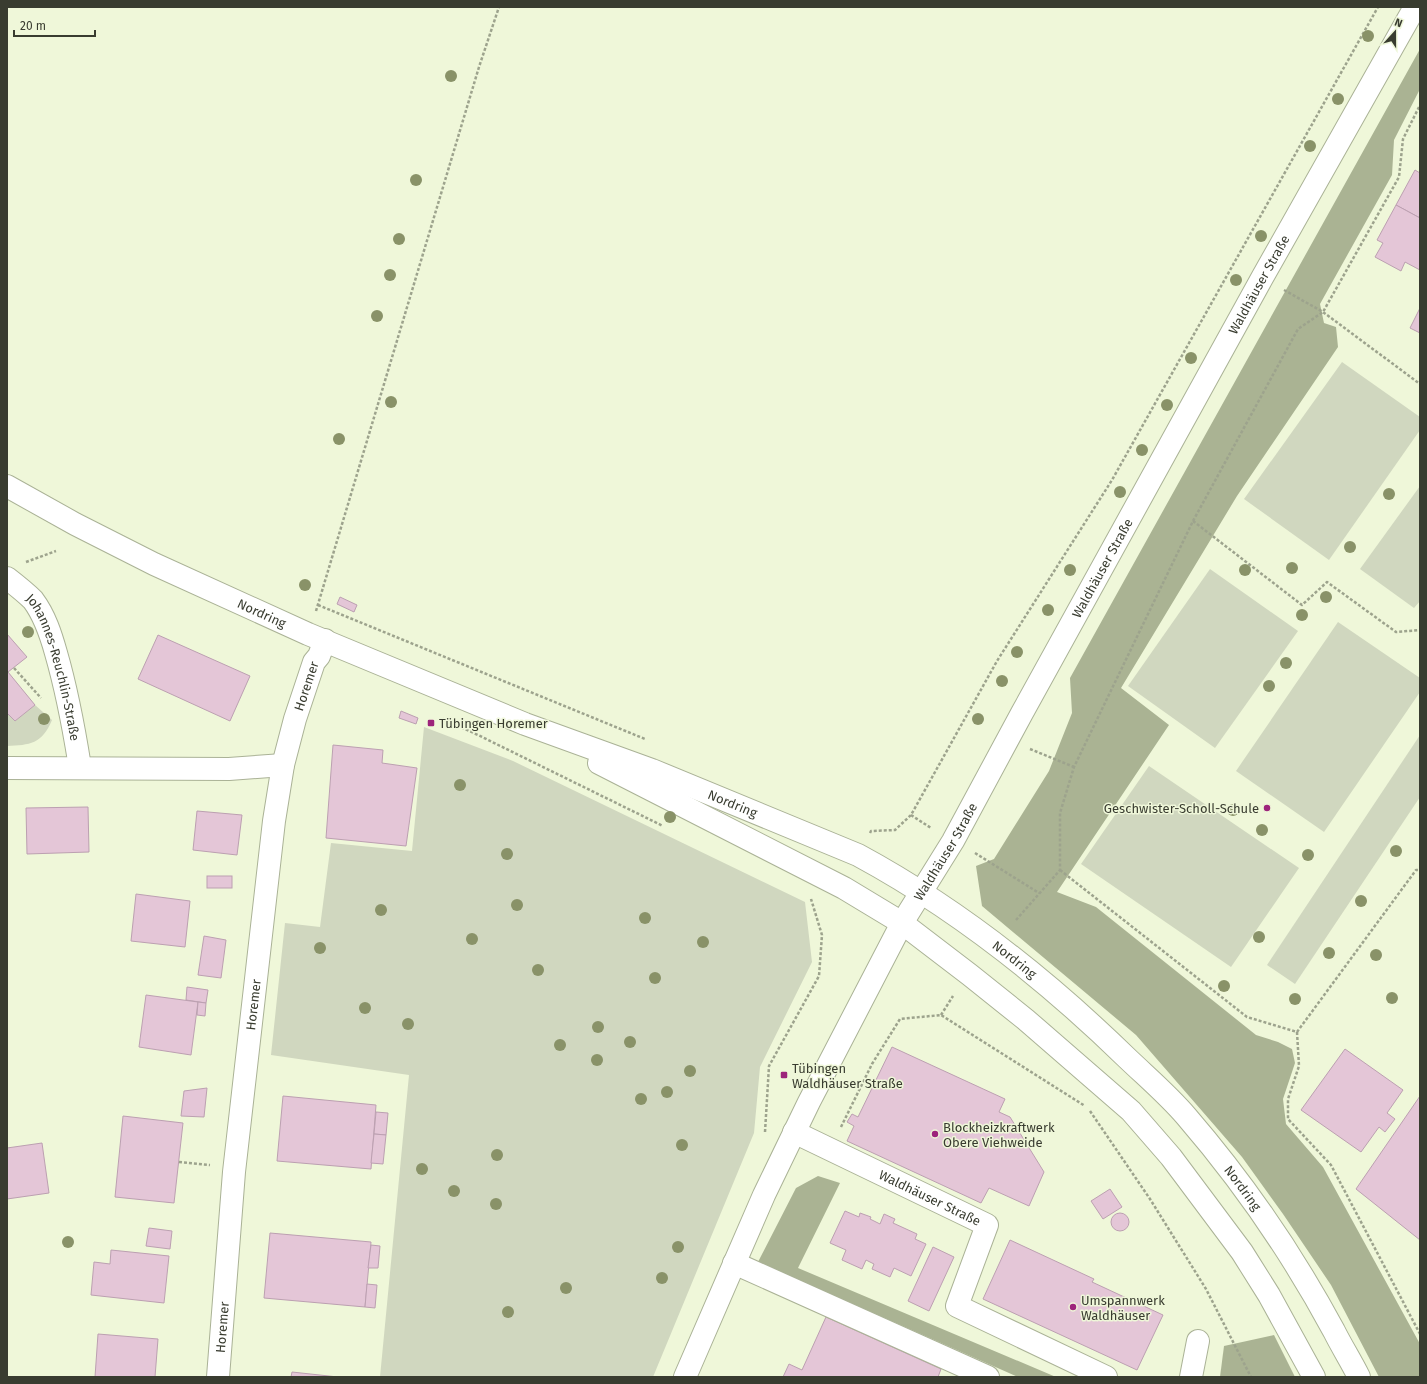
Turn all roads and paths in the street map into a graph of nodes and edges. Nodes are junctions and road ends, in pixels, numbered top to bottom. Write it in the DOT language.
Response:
graph roads {
  1 [pos="499,7"];
  2 [pos="1378,7"];
  3 [pos="1415,7"];
  4 [pos="1420,105"];
  5 [pos="1262,278"];
  6 [pos="1323,312"];
  7 [pos="1420,384"];
  8 [pos="7,486"];
  9 [pos="1193,521"];
  10 [pos="56,550"];
  11 [pos="14,571"];
  12 [pos="318,605"];
  13 [pos="1420,630"];
  14 [pos="316,637"];
  15 [pos="443,719"];
  16 [pos="525,724"];
  17 [pos="1008,740"];
  18 [pos="650,741"];
  19 [pos="283,765"];
  20 [pos="80,767"];
  21 [pos="1074,767"];
  22 [pos="7,768"];
  23 [pos="864,828"];
  24 [pos="669,829"];
  25 [pos="871,831"];
  26 [pos="858,856"];
  27 [pos="983,858"];
  28 [pos="1060,870"];
  29 [pos="1420,870"];
  30 [pos="921,892"];
  31 [pos="1039,893"];
  32 [pos="811,899"];
  33 [pos="1016,920"];
  34 [pos="902,923"];
  35 [pos="953,996"];
  36 [pos="941,1015"];
  37 [pos="1297,1032"];
  38 [pos="794,1132"];
  39 [pos="765,1134"];
  40 [pos="830,1149"];
  41 [pos="179,1162"];
  42 [pos="235,1168"];
  43 [pos="734,1264"];
  44 [pos="1420,1334"];
  45 [pos="1198,1341"];
  46 [pos="218,1377"];
  47 [pos="685,1377"];
  48 [pos="988,1377"];
  49 [pos="1106,1377"];
  50 [pos="1191,1377"];
  51 [pos="1251,1377"];
  52 [pos="1314,1377"];
  53 [pos="1358,1377"];
  1 -- 12 [label="path"];
  2 -- 25 [label="path"];
  3 -- 5 [label="street, Waldhäuser Straße"];
  4 -- 6 [label="path"];
  5 -- 6 [label="path"];
  5 -- 17 [label="street, Waldhäuser Straße"];
  6 -- 7 [label="path"];
  6 -- 9 [label="path"];
  8 -- 14 [label="street, Nordring"];
  9 -- 13 [label="path"];
  9 -- 21 [label="path"];
  10 -- 11 [label="path"];
  11 -- 20 [label="street, Johannes-Reuchlin-Straße"];
  12 -- 14 [label="path"];
  12 -- 18 [label="path"];
  14 -- 16 [label="street, Nordring"];
  14 -- 19 [label="street, Horemer"];
  15 -- 24 [label="path"];
  16 -- 26 [label="street, Nordring"];
  16 -- 34 [label="street, Nordring"];
  17 -- 21 [label="path"];
  17 -- 30 [label="street, Waldhäuser Straße"];
  19 -- 20 [label="street"];
  19 -- 42 [label="street, Horemer"];
  20 -- 22 [label="street"];
  21 -- 28 [label="path"];
  23 -- 25 [label="path"];
  25 -- 26 [label="path"];
  26 -- 30 [label="street, Nordring"];
  27 -- 31 [label="path"];
  28 -- 31 [label="path"];
  28 -- 37 [label="path"];
  29 -- 37 [label="path"];
  30 -- 34 [label="street, Waldhäuser Straße"];
  30 -- 53 [label="street, Nordring"];
  31 -- 33 [label="path"];
  32 -- 39 [label="path"];
  34 -- 38 [label="street, Waldhäuser Straße"];
  34 -- 52 [label="street, Nordring"];
  35 -- 36 [label="path"];
  36 -- 40 [label="path"];
  36 -- 51 [label="path"];
  37 -- 44 [label="path"];
  38 -- 40 [label="street, Waldhäuser Straße"];
  38 -- 43 [label="street, Waldhäuser Straße"];
  40 -- 49 [label="street, Waldhäuser Straße"];
  41 -- 42 [label="path"];
  42 -- 46 [label="street, Horemer"];
  43 -- 47 [label="street, Waldhäuser Straße"];
  43 -- 48 [label="street"];
  45 -- 50 [label="street"];
}
